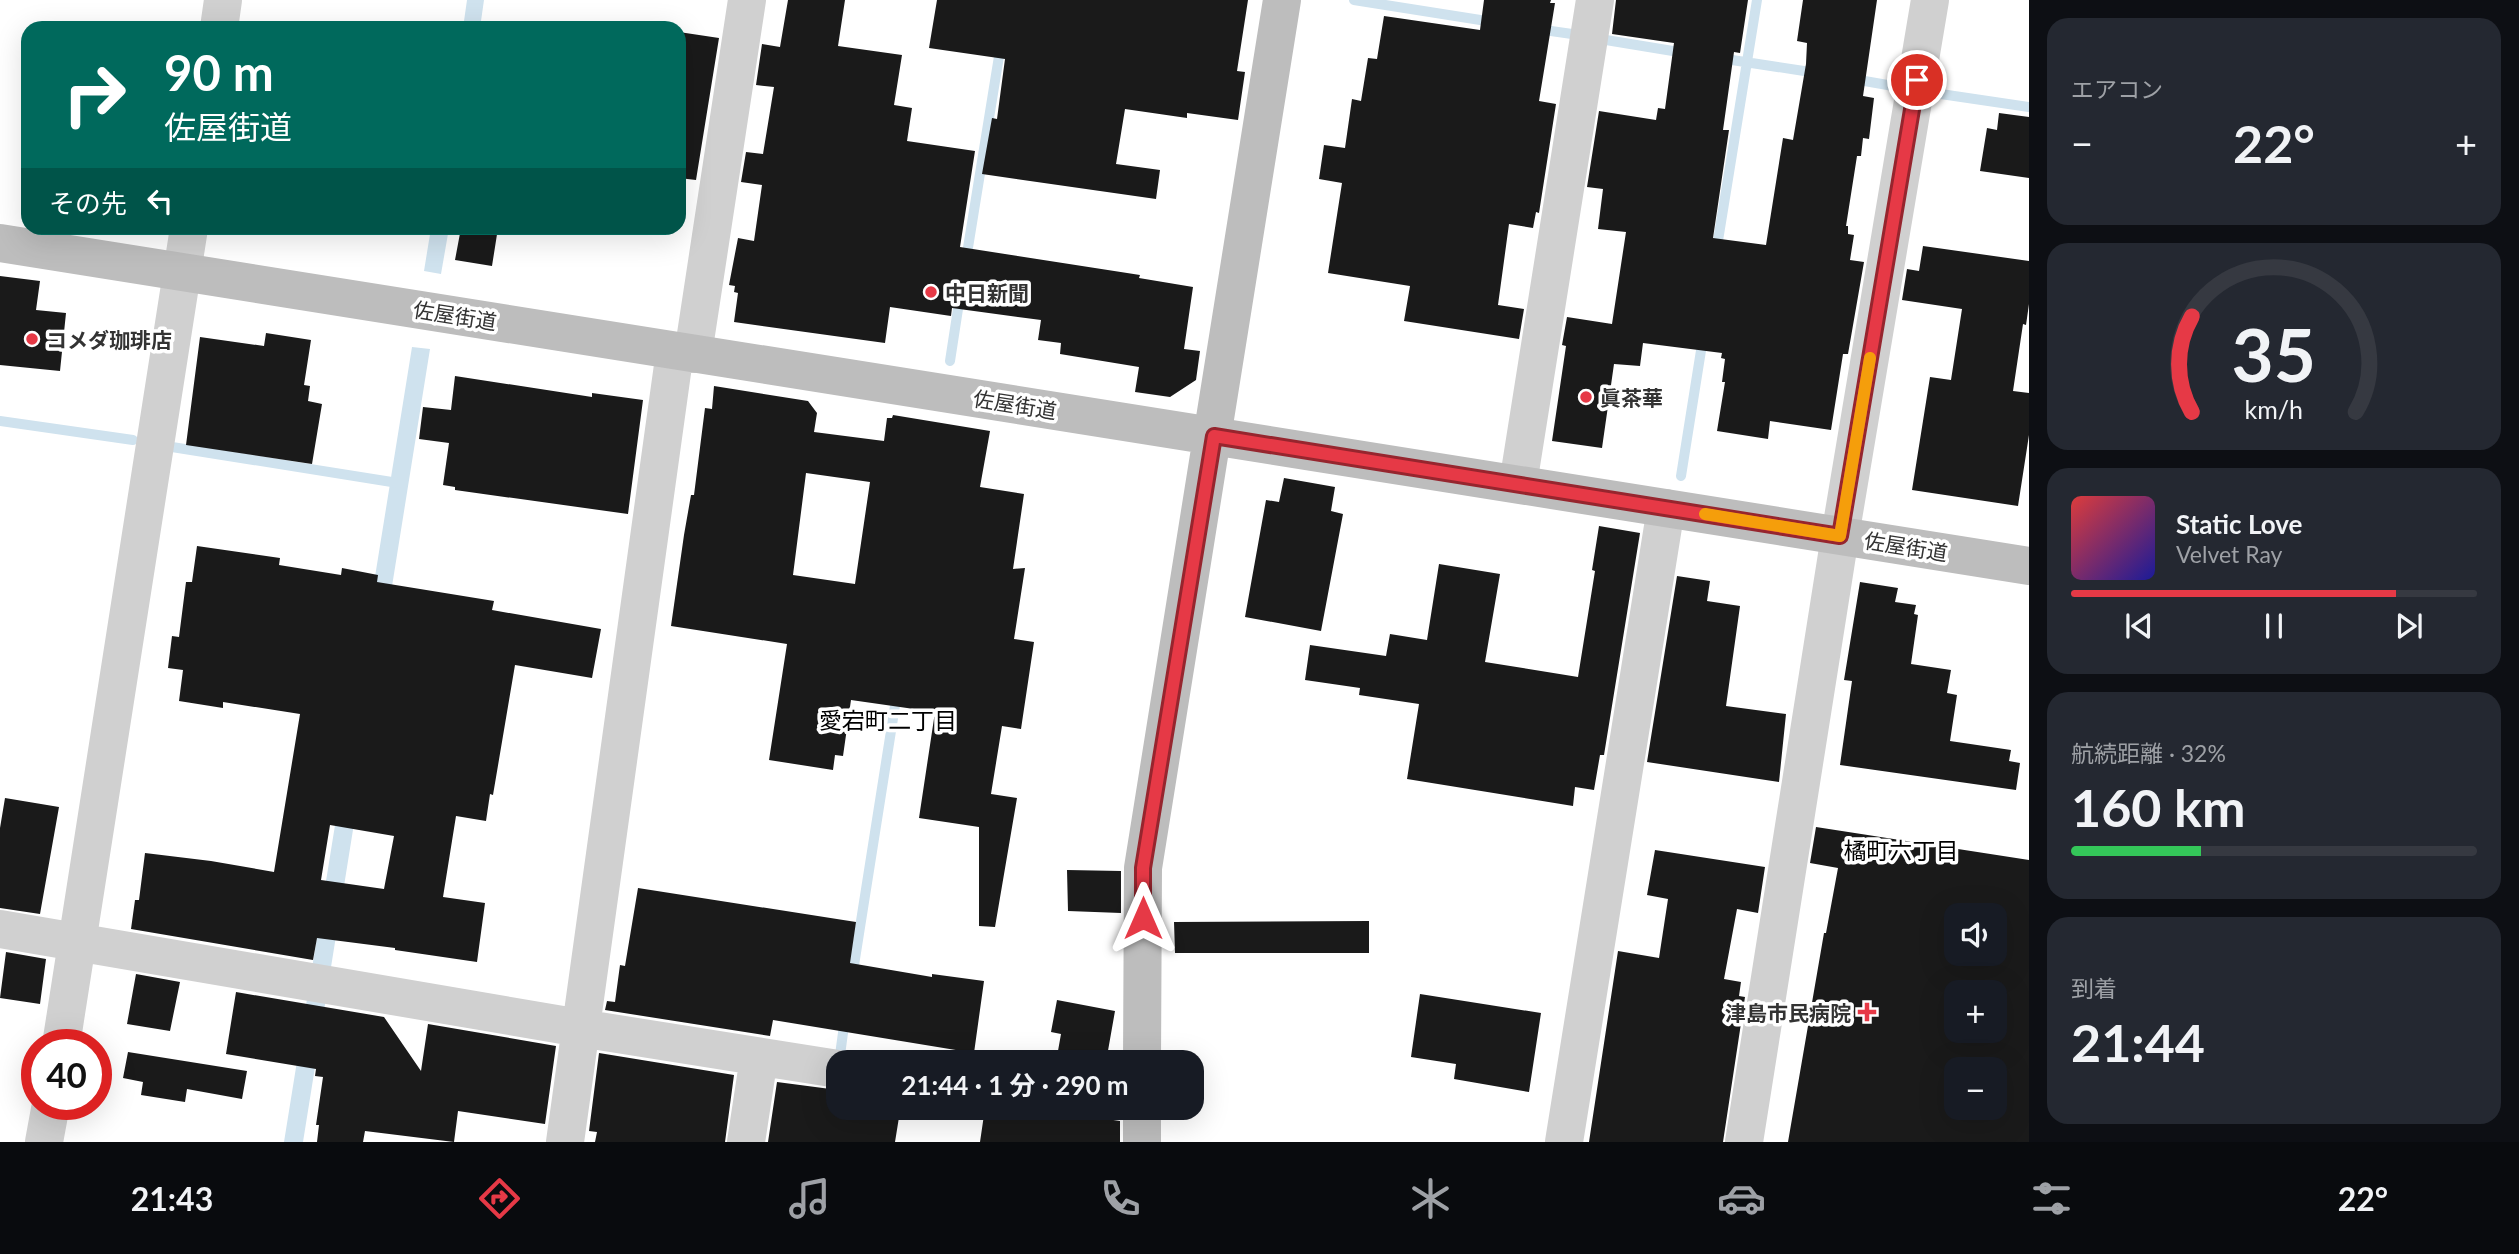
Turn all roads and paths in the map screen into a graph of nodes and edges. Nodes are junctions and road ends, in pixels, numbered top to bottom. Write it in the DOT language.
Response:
graph roads {
  1 [pos="223,0"];
  2 [pos="747,0"];
  3 [pos="1282,0"];
  4 [pos="1595,0"];
  5 [pos="1930,0"];
  6 [pos="220,21"];
  7 [pos="187,235"];
  8 [pos="0,243"];
  9 [pos="182,272"];
  10 [pos="684,352"];
  11 [pos="1214,436"];
  12 [pos="1518,484"];
  13 [pos="1666,508"];
  14 [pos="1840,536"];
  15 [pos="2029,566"];
  16 [pos="0,929"];
  17 [pos="78,941"];
  18 [pos="580,1028"];
  19 [pos="64,1029"];
  20 [pos="1142,1050"];
  21 [pos="759,1057"];
  22 [pos="826,1067"];
  23 [pos="48,1120"];
  24 [pos="1141,1120"];
  25 [pos="44,1142"];
  26 [pos="565,1142"];
  27 [pos="746,1142"];
  28 [pos="1142,1142"];
  29 [pos="1564,1142"];
  30 [pos="1744,1142"];
  1 -- 6 [label="street"];
  2 -- 10 [label="street"];
  3 -- 11 [label="street"];
  4 -- 12 [label="street"];
  5 -- 14 [label="street"];
  7 -- 9 [label="street"];
  8 -- 9 [label="street, 佐屋街道"];
  9 -- 10 [label="street, 佐屋街道"];
  9 -- 17 [label="street"];
  10 -- 11 [label="street, 佐屋街道"];
  10 -- 18 [label="street"];
  11 -- 12 [label="street, 佐屋街道"];
  11 -- 20 [label="street"];
  12 -- 13 [label="street, 佐屋街道"];
  13 -- 14 [label="street, 佐屋街道"];
  13 -- 29 [label="street"];
  14 -- 15 [label="street, 佐屋街道"];
  14 -- 30 [label="street"];
  16 -- 17 [label="street"];
  17 -- 18 [label="street"];
  17 -- 19 [label="street"];
  18 -- 21 [label="street"];
  18 -- 26 [label="street"];
  21 -- 22 [label="street"];
  21 -- 27 [label="street"];
  23 -- 25 [label="street"];
  24 -- 28 [label="street"];
}
